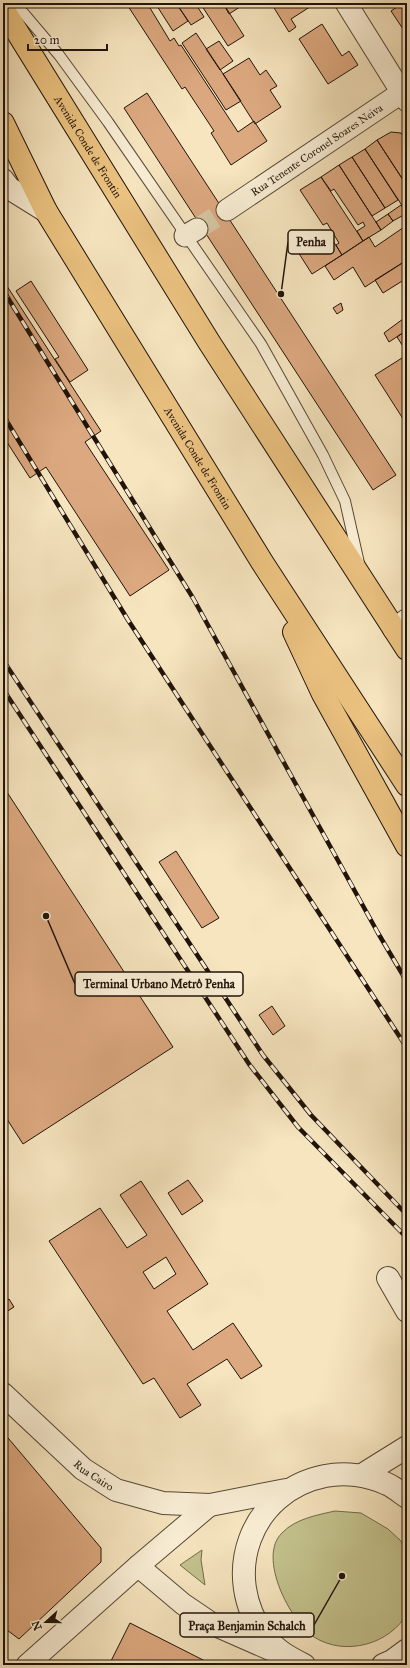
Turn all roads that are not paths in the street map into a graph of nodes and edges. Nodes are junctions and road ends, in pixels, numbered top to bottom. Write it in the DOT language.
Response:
graph roads {
  1 [pos="15,3"];
  2 [pos="346,3"];
  3 [pos="3,8"];
  4 [pos="405,94"];
  5 [pos="3,123"];
  6 [pos="3,180"];
  7 [pos="227,210"];
  8 [pos="46,211"];
  9 [pos="262,562"];
  10 [pos="363,579"];
  11 [pos="400,624"];
  12 [pos="407,649"];
  13 [pos="407,785"];
  14 [pos="407,846"];
  15 [pos="388,1278"];
  16 [pos="407,1311"];
  17 [pos="3,1394"];
  18 [pos="407,1447"];
  19 [pos="362,1475"];
  20 [pos="287,1490"];
  21 [pos="407,1497"];
  22 [pos="210,1506"];
  23 [pos="138,1566"];
  24 [pos="407,1650"];
  25 [pos="295,1661"];
  26 [pos="27,1665"];
  27 [pos="383,1665"];
  1 -- 10 [label="lane"];
  2 -- 4 [label="street"];
  3 -- 10 [label="highway, Avenida Conde de Frontin"];
  4 -- 7 [label="street, Rua Tenente Coronel Soares Neiva"];
  5 -- 8 [label="highway, Avenida Conde de Frontin"];
  6 -- 8 [label="street"];
  8 -- 9 [label="highway, Avenida Conde de Frontin"];
  9 -- 13 [label="highway, Avenida Conde de Frontin"];
  9 -- 14 [label="highway"];
  10 -- 11 [label="highway, Avenida Conde de Frontin"];
  11 -- 12 [label="highway, Avenida Conde de Frontin"];
  15 -- 16 [label="street"];
  17 -- 22 [label="street, Rua Cairo"];
  18 -- 19 [label="street"];
  19 -- 20 [label="street"];
  19 -- 21 [label="street"];
  20 -- 22 [label="street, Rua Cairo"];
  20 -- 25 [label="street"];
  22 -- 23 [label="street"];
  23 -- 25 [label="street"];
  23 -- 26 [label="street"];
  24 -- 27 [label="street"];
}
